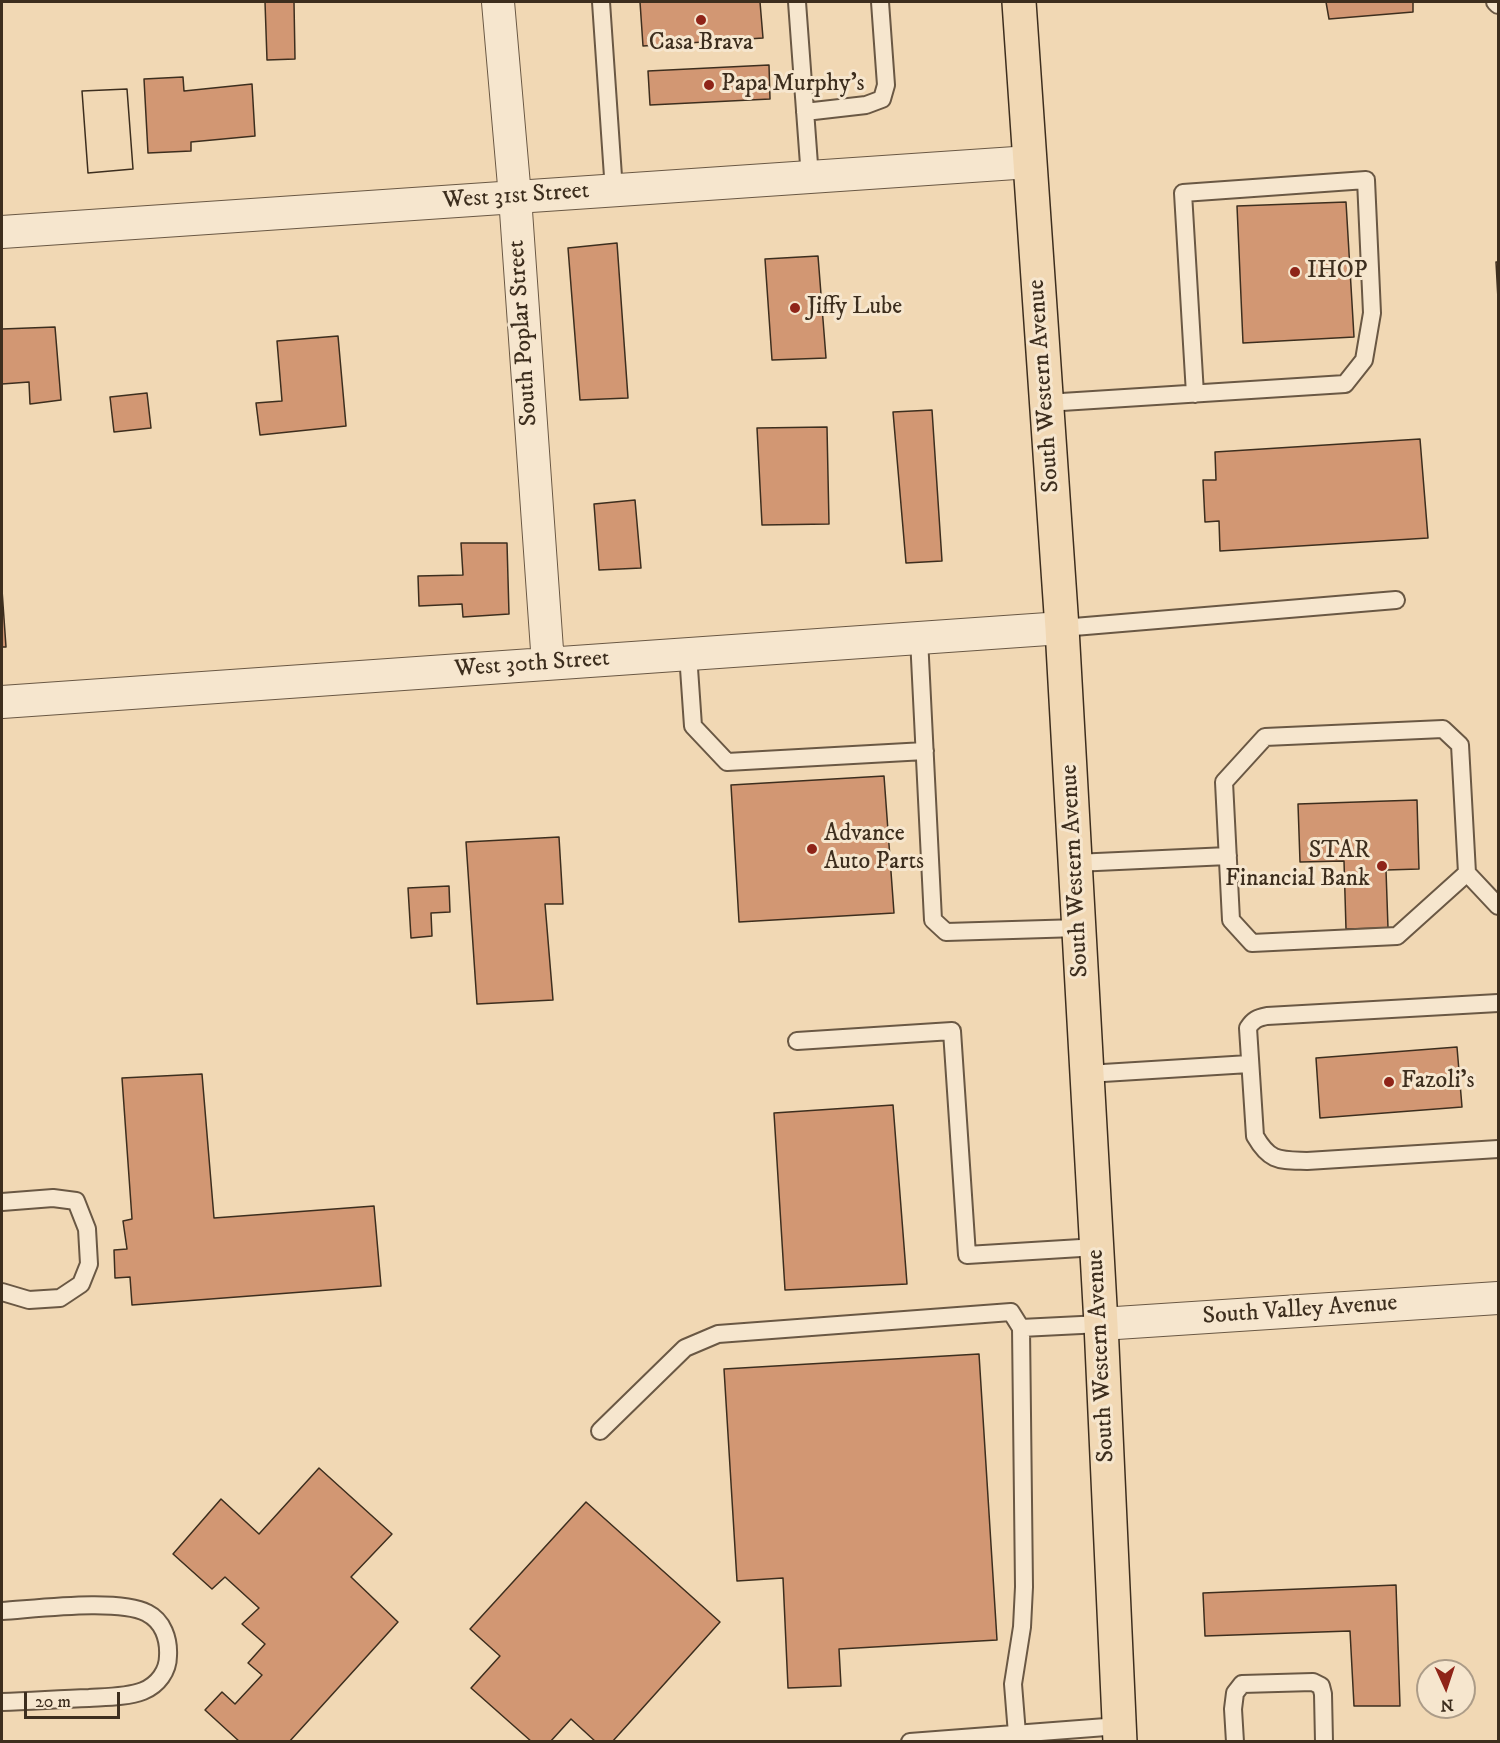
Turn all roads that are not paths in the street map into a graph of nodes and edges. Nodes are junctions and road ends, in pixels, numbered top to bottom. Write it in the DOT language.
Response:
graph roads {
  1 [pos="498,2"];
  2 [pos="601,2"];
  3 [pos="796,2"];
  4 [pos="880,2"];
  5 [pos="1019,2"];
  6 [pos="1495,2"];
  7 [pos="1498,5"];
  8 [pos="805,112"];
  9 [pos="1030,162"];
  10 [pos="810,178"];
  11 [pos="614,191"];
  12 [pos="515,197"];
  13 [pos="2,232"];
  14 [pos="1195,394"];
  15 [pos="1046,403"];
  16 [pos="1396,600"];
  17 [pos="1062,628"];
  18 [pos="919,638"];
  19 [pos="688,654"];
  20 [pos="548,664"];
  21 [pos="2,702"];
  22 [pos="925,751"];
  23 [pos="1228,856"];
  24 [pos="1075,863"];
  25 [pos="1467,873"];
  26 [pos="1498,906"];
  27 [pos="1079,928"];
  28 [pos="1498,1003"];
  29 [pos="797,1041"];
  30 [pos="1249,1064"];
  31 [pos="1087,1074"];
  32 [pos="1498,1149"];
  33 [pos="2,1202"];
  34 [pos="1097,1246"];
  35 [pos="2,1292"];
  36 [pos="1498,1298"];
  37 [pos="1101,1324"];
  38 [pos="1021,1328"];
  39 [pos="600,1431"];
  40 [pos="2,1611"];
  41 [pos="2,1702"];
  42 [pos="1017,1734"];
  43 [pos="1119,1734"];
  44 [pos="910,1742"];
  45 [pos="1235,1742"];
  46 [pos="1324,1742"];
  1 -- 12 [label="street, South Poplar Street"];
  2 -- 11 [label="lane"];
  3 -- 8 [label="lane"];
  4 -- 8 [label="lane"];
  5 -- 9 [label="highway, South Western Avenue"];
  6 -- 7 [label="lane"];
  8 -- 10 [label="lane"];
  9 -- 10 [label="street, West 31st Street"];
  9 -- 15 [label="highway, South Western Avenue"];
  10 -- 11 [label="street, West 31st Street"];
  11 -- 12 [label="street, West 31st Street"];
  12 -- 13 [label="street, West 31st Street"];
  12 -- 20 [label="street, South Poplar Street"];
  14 -- 14 [label="lane"];
  14 -- 15 [label="lane"];
  15 -- 17 [label="highway, South Western Avenue"];
  16 -- 17 [label="lane"];
  17 -- 18 [label="street, West 30th Street"];
  17 -- 24 [label="highway, South Western Avenue"];
  18 -- 19 [label="street, West 30th Street"];
  18 -- 22 [label="lane"];
  19 -- 20 [label="street, West 30th Street"];
  19 -- 22 [label="lane"];
  20 -- 21 [label="street, West 30th Street"];
  22 -- 27 [label="lane"];
  23 -- 24 [label="lane"];
  23 -- 25 [label="lane"];
  23 -- 25 [label="lane"];
  24 -- 27 [label="highway, South Western Avenue"];
  25 -- 26 [label="lane"];
  27 -- 31 [label="highway, South Western Avenue"];
  28 -- 30 [label="lane"];
  29 -- 34 [label="lane"];
  30 -- 31 [label="lane"];
  30 -- 32 [label="lane"];
  31 -- 34 [label="highway, South Western Avenue"];
  33 -- 35 [label="lane"];
  34 -- 37 [label="highway, South Western Avenue"];
  36 -- 37 [label="street, South Valley Avenue"];
  37 -- 38 [label="lane"];
  37 -- 43 [label="highway, South Western Avenue"];
  38 -- 39 [label="lane"];
  38 -- 42 [label="lane"];
  40 -- 41 [label="lane"];
  42 -- 43 [label="lane"];
  42 -- 44 [label="lane"];
  45 -- 46 [label="lane"];
}
